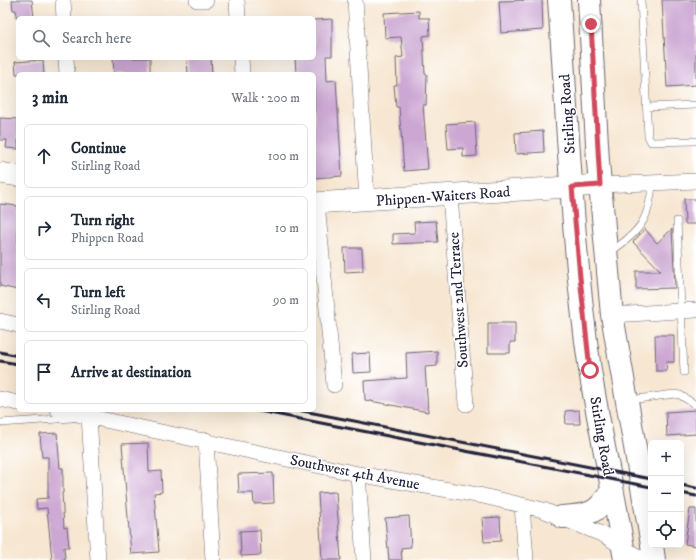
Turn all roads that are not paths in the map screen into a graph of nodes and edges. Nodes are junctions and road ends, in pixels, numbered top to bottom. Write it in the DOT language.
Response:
graph roads {
  1 [pos="62,0"];
  2 [pos="197,0"];
  3 [pos="206,0"];
  4 [pos="237,0"];
  5 [pos="355,0"];
  6 [pos="559,0"];
  7 [pos="589,0"];
  8 [pos="641,0"];
  9 [pos="64,16"];
  10 [pos="238,16"];
  11 [pos="66,60"];
  12 [pos="241,60"];
  13 [pos="67,72"];
  14 [pos="242,72"];
  15 [pos="696,106"];
  16 [pos="646,107"];
  17 [pos="696,141"];
  18 [pos="0,173"];
  19 [pos="16,176"];
  20 [pos="696,181"];
  21 [pos="652,183"];
  22 [pos="600,185"];
  23 [pos="572,187"];
  24 [pos="450,195"];
  25 [pos="367,201"];
  26 [pos="316,203"];
  27 [pos="316,213"];
  28 [pos="677,221"];
  29 [pos="606,254"];
  30 [pos="689,310"];
  31 [pos="612,315"];
  32 [pos="0,321"];
  33 [pos="16,325"];
  34 [pos="684,372"];
  35 [pos="334,385"];
  36 [pos="0,399"];
  37 [pos="626,401"];
  38 [pos="16,403"];
  39 [pos="466,404"];
  40 [pos="696,405"];
  41 [pos="68,412"];
  42 [pos="89,416"];
  43 [pos="0,423"];
  44 [pos="206,440"];
  45 [pos="358,474"];
  46 [pos="612,490"];
  47 [pos="522,505"];
  48 [pos="562,517"];
  49 [pos="648,522"];
  50 [pos="652,548"];
  51 [pos="624,553"];
  52 [pos="98,560"];
  53 [pos="213,560"];
  54 [pos="364,560"];
  55 [pos="526,560"];
  56 [pos="643,560"];
  57 [pos="654,560"];
  1 -- 9 [label="street"];
  2 -- 3 [label="street"];
  4 -- 10 [label="street"];
  5 -- 25 [label="street"];
  6 -- 23 [label="main road, Stirling Road"];
  7 -- 22 [label="main road, Stirling Road"];
  8 -- 16 [label="lane"];
  11 -- 13 [label="street"];
  12 -- 14 [label="street"];
  15 -- 16 [label="lane"];
  16 -- 17 [label="lane"];
  18 -- 19 [label="street"];
  20 -- 21 [label="street"];
  21 -- 22 [label="street"];
  21 -- 29 [label="lane"];
  22 -- 23 [label="street, Phippen-Waiters Road"];
  22 -- 29 [label="main road, Stirling Road"];
  23 -- 24 [label="street, Phippen-Waiters Road"];
  23 -- 46 [label="main road, Stirling Road"];
  24 -- 25 [label="street, Phippen-Waiters Road"];
  24 -- 39 [label="street, Southwest 2nd Terrace"];
  25 -- 26 [label="street, Phippen-Waiters Road"];
  27 -- 35 [label="street"];
  28 -- 30 [label="lane"];
  29 -- 31 [label="main road, Stirling Road"];
  30 -- 31 [label="street"];
  30 -- 34 [label="lane"];
  31 -- 37 [label="main road, Stirling Road"];
  32 -- 33 [label="street"];
  36 -- 38 [label="street"];
  37 -- 40 [label="lane"];
  37 -- 49 [label="main road, Stirling Road"];
  41 -- 42 [label="street, Southwest 4th Avenue"];
  42 -- 43 [label="lane"];
  42 -- 44 [label="street, Southwest 4th Avenue"];
  42 -- 52 [label="street"];
  44 -- 45 [label="street, Southwest 4th Avenue"];
  44 -- 53 [label="street"];
  45 -- 47 [label="street, Southwest 4th Avenue"];
  45 -- 54 [label="street"];
  46 -- 48 [label="main road"];
  46 -- 51 [label="main road, Stirling Road"];
  47 -- 48 [label="street, Southwest 4th Avenue"];
  47 -- 55 [label="street"];
  48 -- 51 [label="street, Southwest 4th Avenue"];
  50 -- 57 [label="main road"];
  51 -- 56 [label="street, Southwest 4th Avenue"];
}
